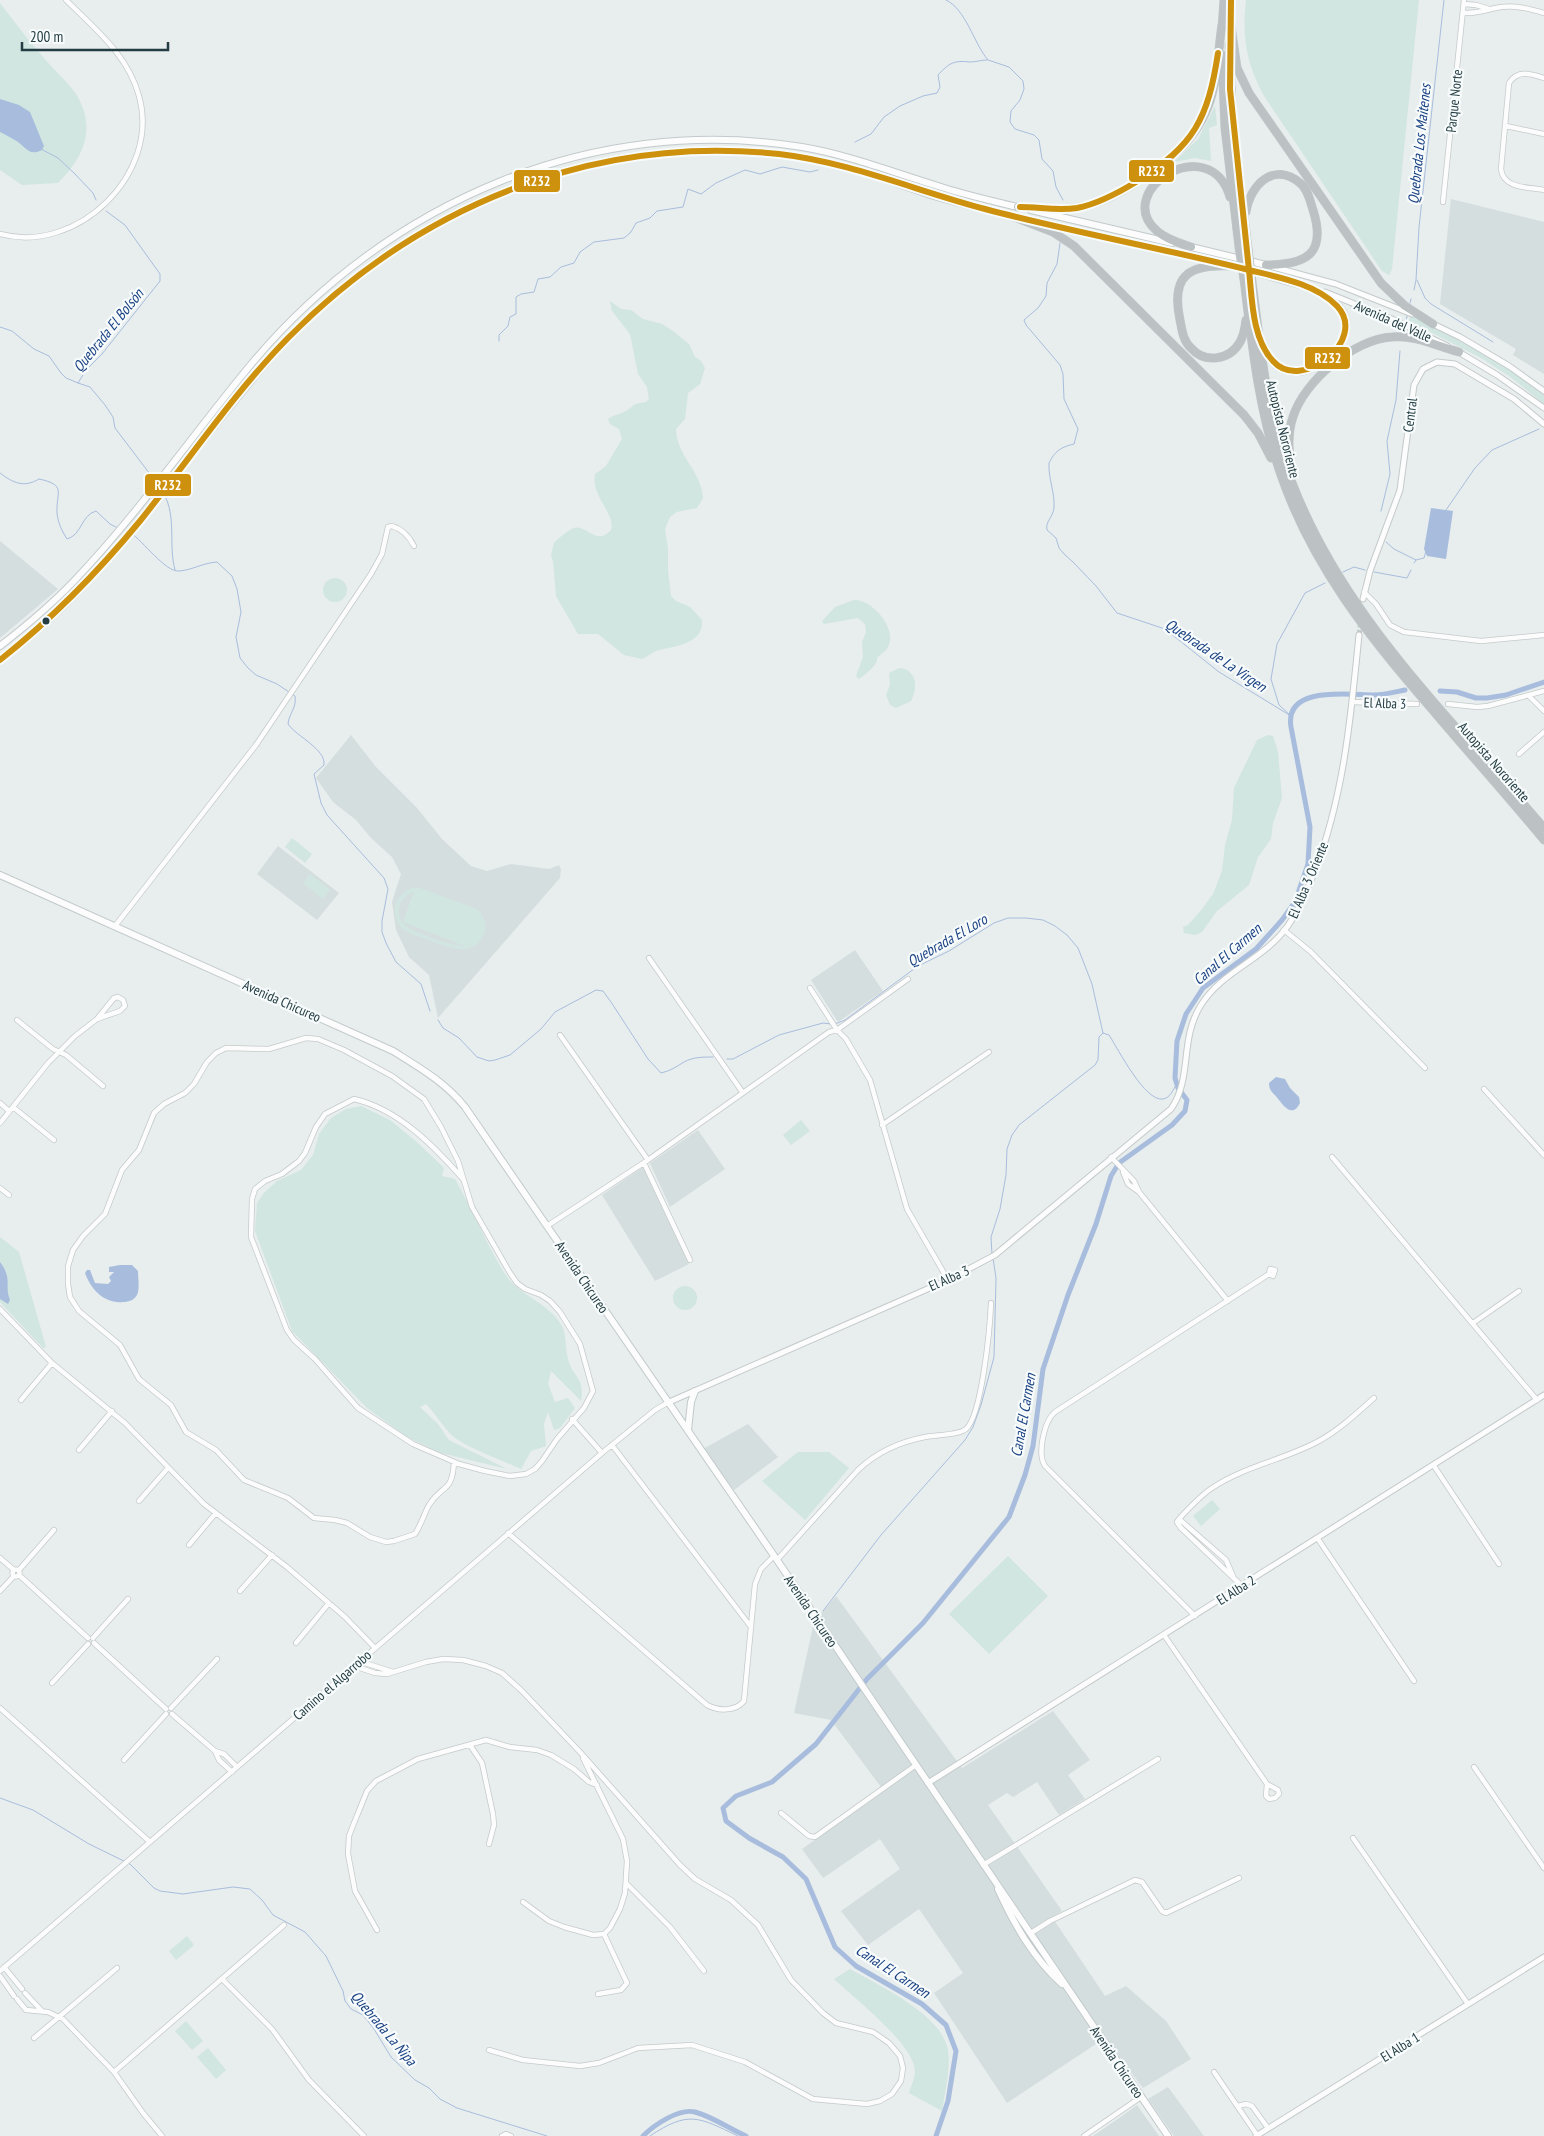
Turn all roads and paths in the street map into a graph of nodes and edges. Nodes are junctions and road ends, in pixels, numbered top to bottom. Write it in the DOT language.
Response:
graph roads {
  1 [pos="66,0"];
  2 [pos="1224,0"];
  3 [pos="1231,0"];
  4 [pos="1464,2"];
  5 [pos="1489,9"];
  6 [pos="1463,13"];
  7 [pos="1544,13"];
  8 [pos="1230,19"];
  9 [pos="1222,25"];
  10 [pos="1544,78"];
  11 [pos="1506,126"];
  12 [pos="1544,134"];
  13 [pos="1544,190"];
  14 [pos="1443,202"];
  15 [pos="1018,207"];
  16 [pos="1009,215"];
  17 [pos="1240,223"];
  18 [pos="0,234"];
  19 [pos="1191,247"];
  20 [pos="1244,248"];
  21 [pos="1266,265"];
  22 [pos="1233,266"];
  23 [pos="1307,287"];
  24 [pos="1248,311"];
  25 [pos="1433,324"];
  26 [pos="1258,329"];
  27 [pos="1459,352"];
  28 [pos="1544,391"];
  29 [pos="1544,408"];
  30 [pos="1544,424"];
  31 [pos="1281,475"];
  32 [pos="1296,493"];
  33 [pos="414,546"];
  34 [pos="1364,592"];
  35 [pos="1363,599"];
  36 [pos="1359,635"];
  37 [pos="1544,635"];
  38 [pos="0,646"];
  39 [pos="0,660"];
  40 [pos="1544,691"];
  41 [pos="1529,696"];
  42 [pos="1353,700"];
  43 [pos="1417,704"];
  44 [pos="1448,704"];
  45 [pos="1544,711"];
  46 [pos="1544,732"];
  47 [pos="1519,754"];
  48 [pos="1544,828"];
  49 [pos="1544,840"];
  50 [pos="0,874"];
  51 [pos="115,926"];
  52 [pos="1284,930"];
  53 [pos="649,958"];
  54 [pos="908,979"];
  55 [pos="810,988"];
  56 [pos="97,1019"];
  57 [pos="17,1020"];
  58 [pos="837,1030"];
  59 [pos="560,1035"];
  60 [pos="59,1052"];
  61 [pos="989,1052"];
  62 [pos="1425,1068"];
  63 [pos="1183,1084"];
  64 [pos="103,1086"];
  65 [pos="1484,1089"];
  66 [pos="743,1093"];
  67 [pos="0,1103"];
  68 [pos="11,1109"];
  69 [pos="0,1122"];
  70 [pos="882,1125"];
  71 [pos="54,1140"];
  72 [pos="1544,1155"];
  73 [pos="1332,1157"];
  74 [pos="1111,1158"];
  75 [pos="646,1161"];
  76 [pos="463,1179"];
  77 [pos="0,1188"];
  78 [pos="9,1195"];
  79 [pos="547,1226"];
  80 [pos="690,1260"];
  81 [pos="1269,1274"];
  82 [pos="948,1280"];
  83 [pos="1519,1291"];
  84 [pos="1228,1301"];
  85 [pos="991,1303"];
  86 [pos="0,1309"];
  87 [pos="1472,1323"];
  88 [pos="52,1362"];
  89 [pos="695,1391"];
  90 [pos="1544,1395"];
  91 [pos="684,1396"];
  92 [pos="1374,1398"];
  93 [pos="21,1400"];
  94 [pos="1537,1400"];
  95 [pos="691,1402"];
  96 [pos="667,1403"];
  97 [pos="112,1412"];
  98 [pos="572,1419"];
  99 [pos="688,1431"];
  100 [pos="612,1445"];
  101 [pos="79,1450"];
  102 [pos="602,1453"];
  103 [pos="454,1462"];
  104 [pos="1434,1466"];
  105 [pos="168,1468"];
  106 [pos="140,1501"];
  107 [pos="215,1514"];
  108 [pos="54,1530"];
  109 [pos="508,1534"];
  110 [pos="1318,1539"];
  111 [pos="189,1545"];
  112 [pos="272,1555"];
  113 [pos="0,1558"];
  114 [pos="775,1558"];
  115 [pos="1499,1564"];
  116 [pos="16,1573"];
  117 [pos="1242,1586"];
  118 [pos="0,1591"];
  119 [pos="240,1591"];
  120 [pos="128,1599"];
  121 [pos="329,1603"];
  122 [pos="1195,1616"];
  123 [pos="750,1627"];
  124 [pos="1164,1635"];
  125 [pos="91,1641"];
  126 [pos="296,1643"];
  127 [pos="375,1648"];
  128 [pos="216,1658"];
  129 [pos="359,1661"];
  130 [pos="354,1666"];
  131 [pos="394,1673"];
  132 [pos="1414,1681"];
  133 [pos="52,1683"];
  134 [pos="0,1708"];
  135 [pos="169,1711"];
  136 [pos="470,1746"];
  137 [pos="216,1752"];
  138 [pos="580,1752"];
  139 [pos="1158,1759"];
  140 [pos="124,1760"];
  141 [pos="916,1765"];
  142 [pos="237,1767"];
  143 [pos="1474,1767"];
  144 [pos="232,1772"];
  145 [pos="928,1783"];
  146 [pos="1267,1784"];
  147 [pos="598,1785"];
  148 [pos="780,1813"];
  149 [pos="1353,1838"];
  150 [pos="150,1842"];
  151 [pos="489,1844"];
  152 [pos="983,1865"];
  153 [pos="1544,1868"];
  154 [pos="1239,1878"];
  155 [pos="994,1880"];
  156 [pos="626,1883"];
  157 [pos="523,1902"];
  158 [pos="284,1925"];
  159 [pos="377,1930"];
  160 [pos="1031,1933"];
  161 [pos="604,1934"];
  162 [pos="1544,1957"];
  163 [pos="117,1968"];
  164 [pos="2,1969"];
  165 [pos="704,1971"];
  166 [pos="0,1976"];
  167 [pos="222,1979"];
  168 [pos="1066,1988"];
  169 [pos="598,1994"];
  170 [pos="1468,2004"];
  171 [pos="42,2011"];
  172 [pos="59,2016"];
  173 [pos="34,2038"];
  174 [pos="489,2050"];
  175 [pos="114,2072"];
  176 [pos="1214,2072"];
  177 [pos="1141,2097"];
  178 [pos="1238,2106"];
  179 [pos="1268,2128"];
  180 [pos="162,2136"];
  181 [pos="364,2136"];
  182 [pos="502,2136"];
  183 [pos="511,2136"];
  184 [pos="1084,2136"];
  185 [pos="1168,2136"];
  186 [pos="1257,2136"];
  1 -- 18 [label="street"];
  2 -- 9 [label="highway, Autopista Nororiente"];
  3 -- 8 [label="highway, Autopista Nororiente"];
  4 -- 5 [label="street"];
  4 -- 6 [label="street, Parque Norte"];
  5 -- 6 [label="street"];
  5 -- 7 [label="street"];
  6 -- 14 [label="street, Parque Norte"];
  8 -- 17 [label="highway, Autopista Nororiente"];
  8 -- 25 [label="highway"];
  9 -- 15 [label="highway"];
  9 -- 17 [label="highway, Autopista Nororiente"];
  10 -- 11 [label="street"];
  11 -- 12 [label="street"];
  11 -- 13 [label="street"];
  15 -- 19 [label="main road, Avenida del Valle"];
  15 -- 38 [label="main road, Avenida del Valle"];
  16 -- 22 [label="main road, Avenida del Valle"];
  16 -- 31 [label="highway"];
  16 -- 39 [label="main road, Avenida del Valle"];
  17 -- 19 [label="highway"];
  17 -- 20 [label="highway, Autopista Nororiente"];
  17 -- 21 [label="highway"];
  19 -- 21 [label="main road, Avenida del Valle"];
  20 -- 24 [label="highway, Autopista Nororiente, bridge"];
  20 -- 26 [label="highway, Autopista Nororiente, bridge"];
  21 -- 25 [label="street, Avenida del Valle"];
  22 -- 23 [label="main road, Avenida del Valle"];
  22 -- 24 [label="highway"];
  23 -- 26 [label="highway"];
  23 -- 27 [label="street, Avenida del Valle"];
  24 -- 31 [label="highway, Autopista Nororiente"];
  25 -- 28 [label="street, Avenida del Valle"];
  26 -- 32 [label="highway, Autopista Nororiente"];
  27 -- 29 [label="street, Avenida del Valle"];
  27 -- 32 [label="highway"];
  30 -- 34 [label="street, Central"];
  31 -- 49 [label="highway, Autopista Nororiente"];
  32 -- 48 [label="highway, Autopista Nororiente"];
  33 -- 51 [label="street"];
  34 -- 35 [label="street, Central"];
  34 -- 37 [label="street"];
  36 -- 42 [label="street, El Alba 3 Oriente"];
  40 -- 41 [label="street"];
  41 -- 44 [label="street"];
  41 -- 45 [label="street"];
  42 -- 43 [label="street, El Alba 3"];
  42 -- 52 [label="street, El Alba 3 Oriente"];
  46 -- 47 [label="street"];
  50 -- 51 [label="main road, Avenida Chicureo"];
  51 -- 79 [label="main road, Avenida Chicureo"];
  52 -- 62 [label="street"];
  52 -- 63 [label="street, El Alba 3 Oriente"];
  53 -- 66 [label="street"];
  54 -- 58 [label="street"];
  55 -- 58 [label="street"];
  56 -- 56 [label="street"];
  56 -- 60 [label="street"];
  57 -- 60 [label="street"];
  58 -- 66 [label="street"];
  58 -- 70 [label="street"];
  59 -- 75 [label="street"];
  60 -- 64 [label="street"];
  60 -- 68 [label="street"];
  61 -- 70 [label="street"];
  63 -- 74 [label="street, El Alba 3"];
  65 -- 72 [label="street"];
  66 -- 75 [label="street"];
  67 -- 68 [label="street"];
  68 -- 69 [label="street"];
  68 -- 71 [label="street"];
  70 -- 82 [label="street"];
  73 -- 87 [label="street"];
  74 -- 82 [label="street, El Alba 3"];
  74 -- 84 [label="street"];
  75 -- 79 [label="street"];
  75 -- 80 [label="street"];
  76 -- 98 [label="street"];
  76 -- 103 [label="street"];
  76 -- 103 [label="street"];
  77 -- 78 [label="street"];
  79 -- 96 [label="main road, Avenida Chicureo"];
  81 -- 84 [label="street"];
  82 -- 89 [label="street, El Alba 3"];
  83 -- 87 [label="street"];
  84 -- 122 [label="street"];
  85 -- 114 [label="street"];
  86 -- 88 [label="street"];
  87 -- 94 [label="street"];
  88 -- 93 [label="street"];
  88 -- 97 [label="street"];
  89 -- 91 [label="street, El Alba 3"];
  89 -- 95 [label="main road"];
  90 -- 94 [label="street, El Alba 2"];
  91 -- 95 [label="main road"];
  91 -- 96 [label="street, El Alba 3"];
  92 -- 117 [label="street"];
  94 -- 104 [label="street, El Alba 2"];
  95 -- 99 [label="main road"];
  96 -- 99 [label="main road, Avenida Chicureo"];
  96 -- 100 [label="street, Camino el Algarrobo"];
  97 -- 101 [label="street"];
  97 -- 105 [label="street"];
  98 -- 102 [label="street"];
  98 -- 103 [label="street"];
  99 -- 114 [label="main road, Avenida Chicureo"];
  100 -- 102 [label="street, Camino el Algarrobo"];
  100 -- 123 [label="street"];
  102 -- 109 [label="street, Camino el Algarrobo"];
  104 -- 110 [label="street, El Alba 2"];
  104 -- 115 [label="street"];
  105 -- 106 [label="street"];
  105 -- 107 [label="street"];
  107 -- 111 [label="street"];
  107 -- 112 [label="street"];
  108 -- 116 [label="street"];
  109 -- 123 [label="street"];
  109 -- 127 [label="street, Camino el Algarrobo"];
  110 -- 117 [label="street, El Alba 2"];
  110 -- 132 [label="street"];
  112 -- 119 [label="street"];
  112 -- 121 [label="street"];
  113 -- 116 [label="street"];
  114 -- 123 [label="street"];
  114 -- 141 [label="main road, Avenida Chicureo"];
  116 -- 118 [label="street"];
  116 -- 125 [label="street"];
  117 -- 122 [label="street, El Alba 2"];
  120 -- 125 [label="street"];
  121 -- 126 [label="street"];
  121 -- 127 [label="street"];
  122 -- 124 [label="street, El Alba 2"];
  124 -- 145 [label="street, El Alba 2"];
  124 -- 146 [label="street"];
  125 -- 133 [label="street"];
  125 -- 135 [label="street"];
  127 -- 129 [label="street, Camino el Algarrobo"];
  128 -- 135 [label="street"];
  129 -- 130 [label="street, Camino el Algarrobo"];
  129 -- 131 [label="street"];
  130 -- 131 [label="street"];
  130 -- 142 [label="street, Camino el Algarrobo"];
  131 -- 138 [label="street"];
  134 -- 150 [label="street"];
  135 -- 137 [label="street"];
  135 -- 140 [label="street"];
  136 -- 147 [label="street"];
  136 -- 151 [label="street"];
  136 -- 159 [label="street"];
  137 -- 142 [label="street"];
  137 -- 144 [label="street"];
  138 -- 147 [label="street"];
  138 -- 174 [label="street"];
  139 -- 152 [label="street"];
  141 -- 145 [label="main road, Avenida Chicureo"];
  141 -- 148 [label="street"];
  142 -- 144 [label="street, Camino el Algarrobo"];
  143 -- 153 [label="street"];
  144 -- 150 [label="street, Camino el Algarrobo"];
  145 -- 152 [label="main road, Avenida Chicureo"];
  147 -- 156 [label="street"];
  149 -- 170 [label="street"];
  150 -- 164 [label="street, Camino el Algarrobo"];
  152 -- 155 [label="main road, Avenida Chicureo"];
  154 -- 160 [label="street"];
  155 -- 160 [label="main road, Avenida Chicureo"];
  155 -- 168 [label="main road, Avenida Chicureo"];
  156 -- 161 [label="street"];
  156 -- 165 [label="street"];
  157 -- 161 [label="street"];
  158 -- 167 [label="street"];
  160 -- 168 [label="main road, Avenida Chicureo"];
  161 -- 169 [label="street"];
  162 -- 170 [label="street, El Alba 1"];
  163 -- 172 [label="street"];
  164 -- 171 [label="street"];
  166 -- 171 [label="street"];
  167 -- 175 [label="street"];
  167 -- 181 [label="street"];
  168 -- 177 [label="main road, Avenida Chicureo"];
  170 -- 179 [label="street, El Alba 1"];
  171 -- 172 [label="street"];
  172 -- 173 [label="street"];
  172 -- 175 [label="street"];
  175 -- 180 [label="street"];
  176 -- 178 [label="street"];
  177 -- 184 [label="street"];
  177 -- 185 [label="main road, Avenida Chicureo"];
  178 -- 179 [label="street"];
  178 -- 186 [label="street"];
  179 -- 186 [label="street, El Alba 1"];
  182 -- 183 [label="street"];
}
